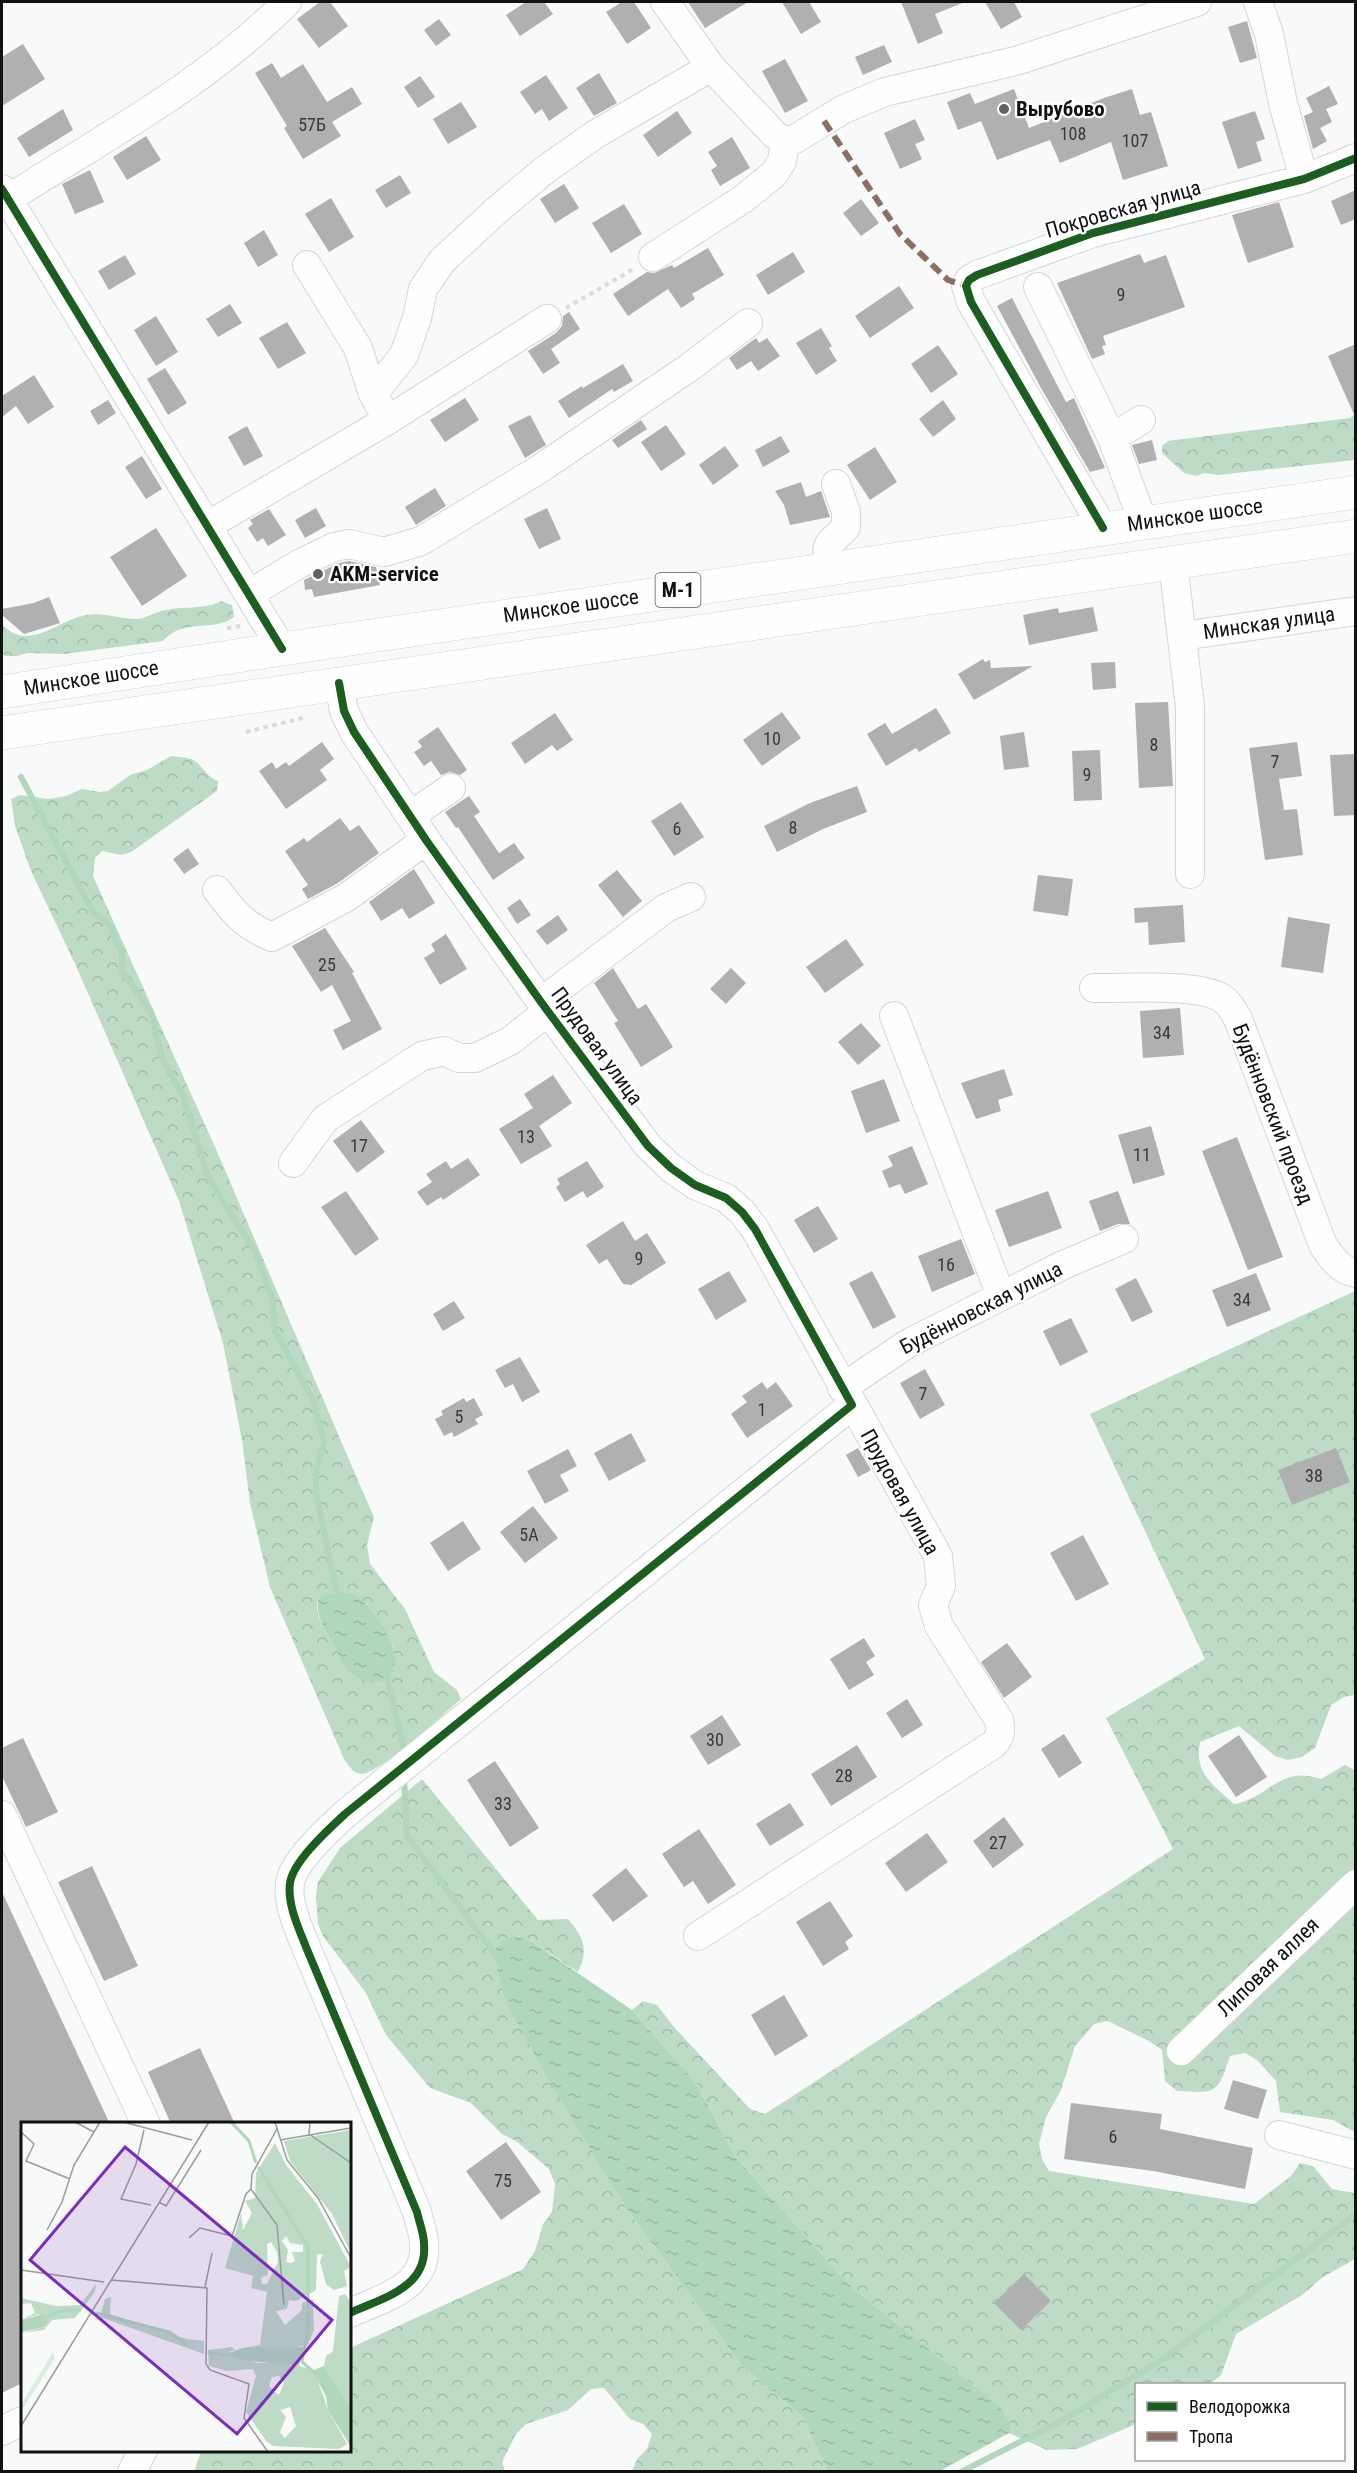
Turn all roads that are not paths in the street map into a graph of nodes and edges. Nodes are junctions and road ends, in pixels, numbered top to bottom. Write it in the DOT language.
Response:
graph roads {
  1 [pos="287,2"];
  2 [pos="665,2"];
  3 [pos="1197,2"];
  4 [pos="1258,2"];
  5 [pos="711,67"];
  6 [pos="785,142"];
  7 [pos="1356,159"];
  8 [pos="1304,179"];
  9 [pos="5,194"];
  10 [pos="653,257"];
  11 [pos="307,265"];
  12 [pos="1038,287"];
  13 [pos="547,319"];
  14 [pos="748,323"];
  15 [pos="373,394"];
  16 [pos="388,420"];
  17 [pos="1141,420"];
  18 [pos="1113,438"];
  19 [pos="836,484"];
  20 [pos="1356,492"];
  21 [pos="1143,522"];
  22 [pos="207,526"];
  23 [pos="1103,528"];
  24 [pos="1356,536"];
  25 [pos="1173,562"];
  26 [pos="829,568"];
  27 [pos="249,594"];
  28 [pos="1356,611"];
  29 [pos="1182,636"];
  30 [pos="282,649"];
  31 [pos="2,692"];
  32 [pos="341,697"];
  33 [pos="2,733"];
  34 [pos="451,788"];
  35 [pos="410,816"];
  36 [pos="426,840"];
  37 [pos="1190,874"];
  38 [pos="217,890"];
  39 [pos="691,897"];
  40 [pos="1094,988"];
  41 [pos="545,1006"];
  42 [pos="894,1016"];
  43 [pos="293,1164"];
  44 [pos="1124,1239"];
  45 [pos="1356,1273"];
  46 [pos="1001,1296"];
  47 [pos="847,1396"];
  48 [pos="2,1815"];
  49 [pos="1356,1884"];
  50 [pos="698,1936"];
  51 [pos="1181,2050"];
  52 [pos="145,2122"];
  53 [pos="1279,2135"];
  54 [pos="1356,2155"];
  55 [pos="351,2313"];
  56 [pos="21,2422"];
  57 [pos="2,2431"];
  58 [pos="142,2452"];
  59 [pos="132,2472"];
  1 -- 9 [label="street"];
  2 -- 5 [label="street"];
  3 -- 6 [label="street"];
  4 -- 8 [label="street"];
  5 -- 6 [label="street"];
  5 -- 15 [label="street"];
  6 -- 10 [label="street"];
  7 -- 8 [label="street, Покровская улица"];
  8 -- 23 [label="street, Покровская улица"];
  9 -- 22 [label="street"];
  11 -- 15 [label="street"];
  12 -- 18 [label="street"];
  13 -- 16 [label="street"];
  14 -- 27 [label="street"];
  15 -- 16 [label="street"];
  16 -- 22 [label="street"];
  17 -- 18 [label="street"];
  18 -- 21 [label="street"];
  19 -- 26 [label="street"];
  20 -- 21 [label="highway, Минское шоссе / М-1"];
  21 -- 23 [label="highway, Минское шоссе / М-1"];
  22 -- 27 [label="street"];
  23 -- 26 [label="highway, Минское шоссе / М-1"];
  24 -- 25 [label="highway, Минское шоссе / М-1"];
  25 -- 29 [label="street"];
  25 -- 32 [label="highway, Минское шоссе / М-1"];
  26 -- 30 [label="highway, Минское шоссе / М-1"];
  27 -- 30 [label="street"];
  28 -- 29 [label="street, Минская улица"];
  29 -- 37 [label="street"];
  30 -- 31 [label="highway, Минское шоссе / М-1"];
  32 -- 33 [label="highway, Минское шоссе / М-1"];
  32 -- 35 [label="street, Прудовая улица"];
  34 -- 35 [label="street"];
  35 -- 36 [label="street, Прудовая улица"];
  36 -- 38 [label="street"];
  36 -- 41 [label="street, Прудовая улица"];
  39 -- 41 [label="street"];
  40 -- 45 [label="street, Будённовский проезд"];
  41 -- 43 [label="street"];
  41 -- 47 [label="street, Прудовая улица"];
  42 -- 46 [label="street"];
  44 -- 46 [label="street, Будённовская улица"];
  46 -- 47 [label="street, Будённовская улица"];
  47 -- 50 [label="street, Прудовая улица"];
  47 -- 55 [label="street, Будённовская улица"];
  48 -- 52 [label="street"];
  49 -- 51 [label="street, Липовая аллея"];
  53 -- 54 [label="street"];
  56 -- 57 [label="street"];
  58 -- 59 [label="street"];
}
